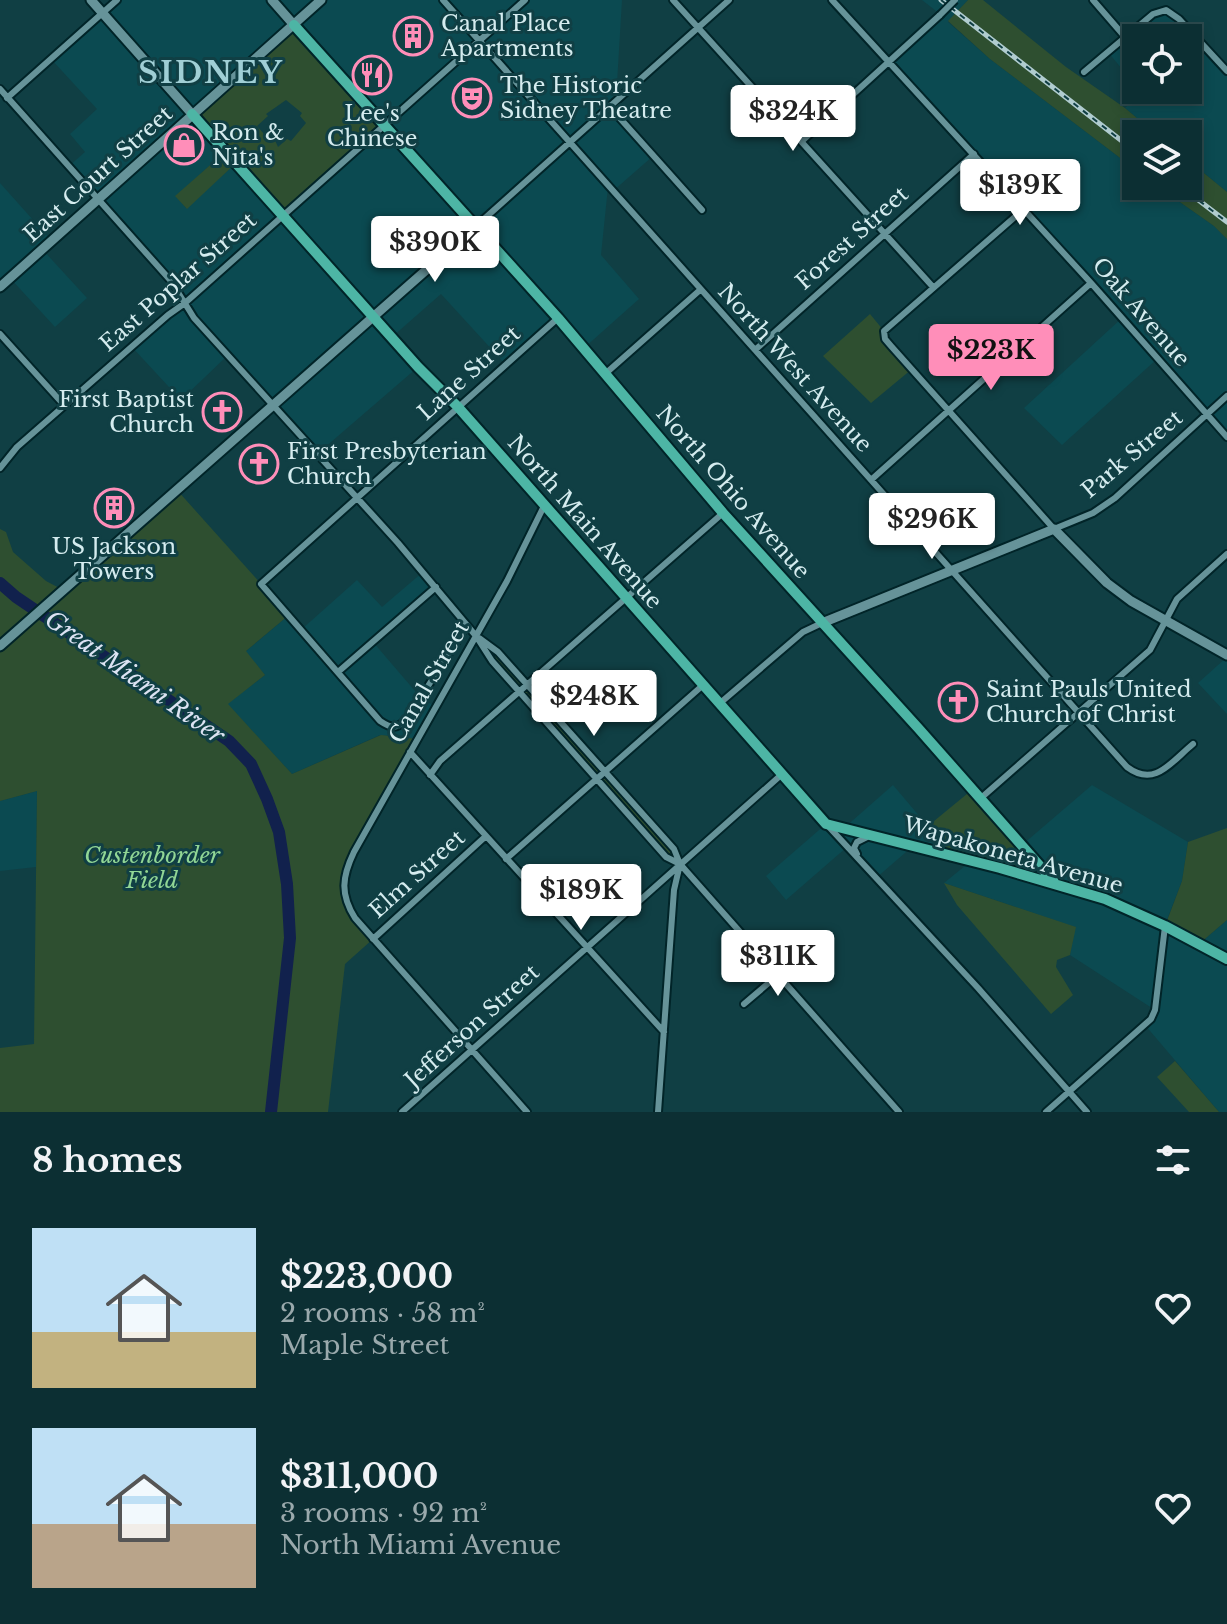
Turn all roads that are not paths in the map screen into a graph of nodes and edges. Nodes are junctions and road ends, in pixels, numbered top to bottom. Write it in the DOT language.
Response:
graph roads {
  1 [pos="91,0"];
  2 [pos="117,0"];
  3 [pos="272,0"];
  4 [pos="321,0"];
  5 [pos="443,0"];
  6 [pos="525,0"];
  7 [pos="673,0"];
  8 [pos="729,0"];
  9 [pos="832,0"];
  10 [pos="955,0"];
  11 [pos="1093,0"];
  12 [pos="103,13"];
  13 [pos="1141,24"];
  14 [pos="1184,24"];
  15 [pos="294,25"];
  16 [pos="697,28"];
  17 [pos="1122,34"];
  18 [pos="480,40"];
  19 [pos="1122,40"];
  20 [pos="1202,44"];
  21 [pos="889,62"];
  22 [pos="1227,71"];
  23 [pos="1084,72"];
  24 [pos="3,95"];
  25 [pos="609,106"];
  26 [pos="192,114"];
  27 [pos="383,125"];
  28 [pos="802,141"];
  29 [pos="569,142"];
  30 [pos="974,154"];
  31 [pos="96,200"];
  32 [pos="1024,209"];
  33 [pos="702,210"];
  34 [pos="282,214"];
  35 [pos="475,227"];
  36 [pos="885,234"];
  37 [pos="1091,283"];
  38 [pos="0,287"];
  39 [pos="933,287"];
  40 [pos="700,290"];
  41 [pos="185,303"];
  42 [pos="373,316"];
  43 [pos="558,318"];
  44 [pos="0,334"];
  45 [pos="755,350"];
  46 [pos="605,374"];
  47 [pos="1227,396"];
  48 [pos="64,405"];
  49 [pos="271,405"];
  50 [pos="458,407"];
  51 [pos="948,410"];
  52 [pos="1206,414"];
  53 [pos="1227,437"];
  54 [pos="0,468"];
  55 [pos="871,480"];
  56 [pos="355,498"];
  57 [pos="544,506"];
  58 [pos="723,513"];
  59 [pos="1054,529"];
  60 [pos="1227,554"];
  61 [pos="952,571"];
  62 [pos="436,587"];
  63 [pos="625,597"];
  64 [pos="1165,621"];
  65 [pos="822,623"];
  66 [pos="467,625"];
  67 [pos="476,636"];
  68 [pos="0,646"];
  69 [pos="1227,655"];
  70 [pos="338,672"];
  71 [pos="527,686"];
  72 [pos="702,686"];
  73 [pos="519,693"];
  74 [pos="719,704"];
  75 [pos="1079,712"];
  76 [pos="1193,744"];
  77 [pos="410,752"];
  78 [pos="606,773"];
  79 [pos="430,775"];
  80 [pos="781,775"];
  81 [pos="598,780"];
  82 [pos="981,798"];
  83 [pos="826,824"];
  84 [pos="486,836"];
  85 [pos="871,836"];
  86 [pos="1022,845"];
  87 [pos="858,858"];
  88 [pos="506,859"];
  89 [pos="680,864"];
  90 [pos="1000,868"];
  91 [pos="1055,884"];
  92 [pos="1165,926"];
  93 [pos="373,939"];
  94 [pos="587,947"];
  95 [pos="1227,959"];
  96 [pos="778,975"];
  97 [pos="744,1004"];
  98 [pos="664,1032"];
  99 [pos="472,1049"];
  100 [pos="1068,1092"];
  101 [pos="402,1112"];
  102 [pos="527,1112"];
  103 [pos="658,1112"];
  104 [pos="899,1112"];
  105 [pos="1046,1112"];
  106 [pos="1087,1112"];
  1 -- 12 [label="main road"];
  2 -- 12 [label="street"];
  3 -- 15 [label="main road"];
  4 -- 15 [label="main road, East Court Street"];
  5 -- 18 [label="street, North West Avenue"];
  6 -- 18 [label="street, East Poplar Street"];
  7 -- 16 [label="street"];
  8 -- 16 [label="street"];
  9 -- 21 [label="street, Oak Avenue"];
  10 -- 21 [label="street, bridge"];
  11 -- 17 [label="street"];
  12 -- 24 [label="street"];
  12 -- 26 [label="main road"];
  13 -- 14 [label="street"];
  15 -- 26 [label="main road, East Court Street"];
  15 -- 27 [label="main road, North Ohio Avenue"];
  16 -- 25 [label="street"];
  16 -- 28 [label="street"];
  18 -- 27 [label="street, East Poplar Street"];
  18 -- 29 [label="street, North West Avenue"];
  19 -- 23 [label="street"];
  20 -- 22 [label="street"];
  21 -- 28 [label="street"];
  21 -- 30 [label="street, Oak Avenue"];
  24 -- 31 [label="street"];
  25 -- 29 [label="street"];
  25 -- 33 [label="street"];
  26 -- 31 [label="main road, East Court Street"];
  26 -- 34 [label="main road, North Main Avenue"];
  27 -- 34 [label="street, East Poplar Street"];
  27 -- 35 [label="main road, North Ohio Avenue"];
  28 -- 36 [label="street"];
  29 -- 35 [label="street"];
  29 -- 40 [label="street, North West Avenue"];
  30 -- 32 [label="street, Oak Avenue"];
  30 -- 36 [label="street, Forest Street"];
  31 -- 38 [label="main road, East Court Street"];
  31 -- 41 [label="street"];
  32 -- 37 [label="street, Oak Avenue"];
  32 -- 39 [label="street"];
  34 -- 41 [label="street, East Poplar Street"];
  34 -- 42 [label="main road, North Main Avenue"];
  35 -- 42 [label="main road"];
  35 -- 43 [label="main road, North Ohio Avenue"];
  36 -- 39 [label="street"];
  36 -- 45 [label="street, Forest Street"];
  37 -- 51 [label="street"];
  37 -- 52 [label="street, Oak Avenue"];
  39 -- 51 [label="street"];
  40 -- 45 [label="street, North West Avenue"];
  40 -- 46 [label="street"];
  41 -- 48 [label="street, East Poplar Street"];
  41 -- 49 [label="street"];
  42 -- 49 [label="main road"];
  42 -- 50 [label="main road, North Main Avenue"];
  43 -- 46 [label="main road, North Ohio Avenue"];
  43 -- 50 [label="street, Lane Street"];
  44 -- 48 [label="street"];
  45 -- 55 [label="street, North West Avenue"];
  46 -- 58 [label="main road, North Ohio Avenue"];
  47 -- 52 [label="street, Park Street"];
  48 -- 54 [label="street, East Poplar Street"];
  49 -- 56 [label="street"];
  49 -- 68 [label="main road"];
  50 -- 56 [label="street, Lane Street"];
  50 -- 57 [label="main road, North Main Avenue"];
  51 -- 55 [label="street"];
  51 -- 59 [label="street"];
  52 -- 53 [label="street, Oak Avenue"];
  52 -- 59 [label="street, Park Street"];
  55 -- 61 [label="street, North West Avenue"];
  56 -- 62 [label="street"];
  56 -- 70 [label="street, Lane Street"];
  57 -- 63 [label="main road, North Main Avenue"];
  57 -- 67 [label="street, Canal Street"];
  58 -- 63 [label="street"];
  58 -- 65 [label="main road, North Ohio Avenue"];
  59 -- 61 [label="main road"];
  59 -- 64 [label="main road"];
  60 -- 64 [label="street"];
  61 -- 65 [label="main road"];
  61 -- 75 [label="street, North West Avenue"];
  62 -- 66 [label="street"];
  62 -- 70 [label="street"];
  63 -- 71 [label="street"];
  63 -- 72 [label="main road, North Main Avenue"];
  64 -- 69 [label="main road"];
  64 -- 75 [label="street"];
  65 -- 74 [label="street"];
  65 -- 82 [label="main road, North Ohio Avenue"];
  66 -- 67 [label="street"];
  66 -- 70 [label="street"];
  67 -- 71 [label="street"];
  67 -- 73 [label="street"];
  67 -- 77 [label="street, Canal Street"];
  71 -- 73 [label="street"];
  71 -- 78 [label="street"];
  72 -- 74 [label="main road, North Main Avenue"];
  72 -- 78 [label="street"];
  73 -- 79 [label="street"];
  73 -- 81 [label="street"];
  74 -- 80 [label="main road, North Main Avenue"];
  75 -- 76 [label="street, North West Avenue"];
  75 -- 82 [label="street"];
  77 -- 79 [label="street"];
  77 -- 93 [label="street, Canal Street"];
  78 -- 81 [label="street"];
  78 -- 89 [label="street"];
  79 -- 84 [label="street"];
  80 -- 83 [label="main road, North Main Avenue"];
  80 -- 89 [label="street, Jefferson Street"];
  81 -- 88 [label="street"];
  81 -- 89 [label="street"];
  82 -- 86 [label="main road, North Ohio Avenue"];
  83 -- 85 [label="main road, Wapakoneta Avenue"];
  83 -- 87 [label="street, North Main Avenue"];
  84 -- 88 [label="street"];
  84 -- 93 [label="street, Elm Street"];
  85 -- 87 [label="street"];
  85 -- 90 [label="main road, Wapakoneta Avenue"];
  86 -- 90 [label="main road"];
  86 -- 91 [label="main road, North Ohio Avenue"];
  87 -- 100 [label="street, North Main Avenue"];
  88 -- 94 [label="street"];
  89 -- 94 [label="street, Jefferson Street"];
  89 -- 96 [label="street"];
  89 -- 98 [label="street"];
  90 -- 91 [label="main road, Wapakoneta Avenue"];
  91 -- 92 [label="main road, Wapakoneta Avenue"];
  92 -- 95 [label="main road, Wapakoneta Avenue"];
  92 -- 100 [label="street"];
  93 -- 99 [label="street"];
  94 -- 98 [label="street"];
  94 -- 99 [label="street, Jefferson Street"];
  96 -- 97 [label="street"];
  96 -- 104 [label="street"];
  98 -- 103 [label="street"];
  99 -- 101 [label="street, Jefferson Street"];
  99 -- 102 [label="street"];
  100 -- 105 [label="street"];
  100 -- 106 [label="street, North Main Avenue"];
}
